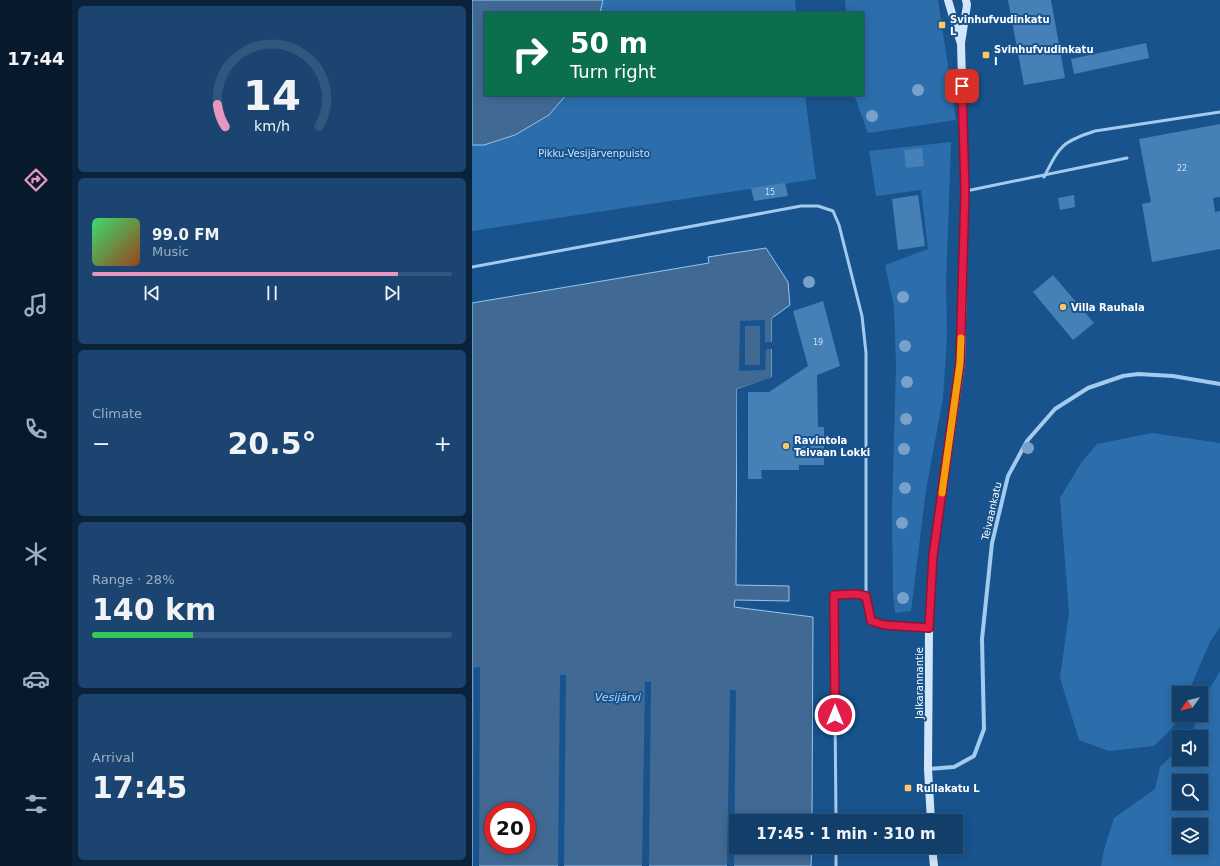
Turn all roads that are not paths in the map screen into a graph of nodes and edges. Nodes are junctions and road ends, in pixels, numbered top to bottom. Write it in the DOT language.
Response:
graph roads {
  1 [pos="948,0"];
  2 [pos="966,0"];
  3 [pos="961,43"];
  4 [pos="1220,112"];
  5 [pos="1127,158"];
  6 [pos="1044,177"];
  7 [pos="965,192"];
  8 [pos="472,267"];
  9 [pos="1220,384"];
  10 [pos="866,596"];
  11 [pos="929,628"];
  12 [pos="928,769"];
  13 [pos="836,814"];
  14 [pos="931,814"];
  15 [pos="836,854"];
  16 [pos="933,854"];
  17 [pos="836,866"];
  18 [pos="934,866"];
  1 -- 3 [label="main road, Jalkarannantie"];
  2 -- 3 [label="main road, Jalkarannantie"];
  3 -- 7 [label="main road, Jalkarannantie"];
  4 -- 6 [label="lane"];
  5 -- 6 [label="lane"];
  6 -- 7 [label="lane"];
  7 -- 11 [label="main road, Jalkarannantie"];
  8 -- 10 [label="lane"];
  9 -- 12 [label="street, Teivaankatu"];
  10 -- 11 [label="lane"];
  10 -- 13 [label="lane"];
  11 -- 12 [label="main road, Jalkarannantie"];
  12 -- 14 [label="main road, Jalkarannantie"];
  15 -- 17 [label="lane"];
  16 -- 18 [label="main road"];
}
